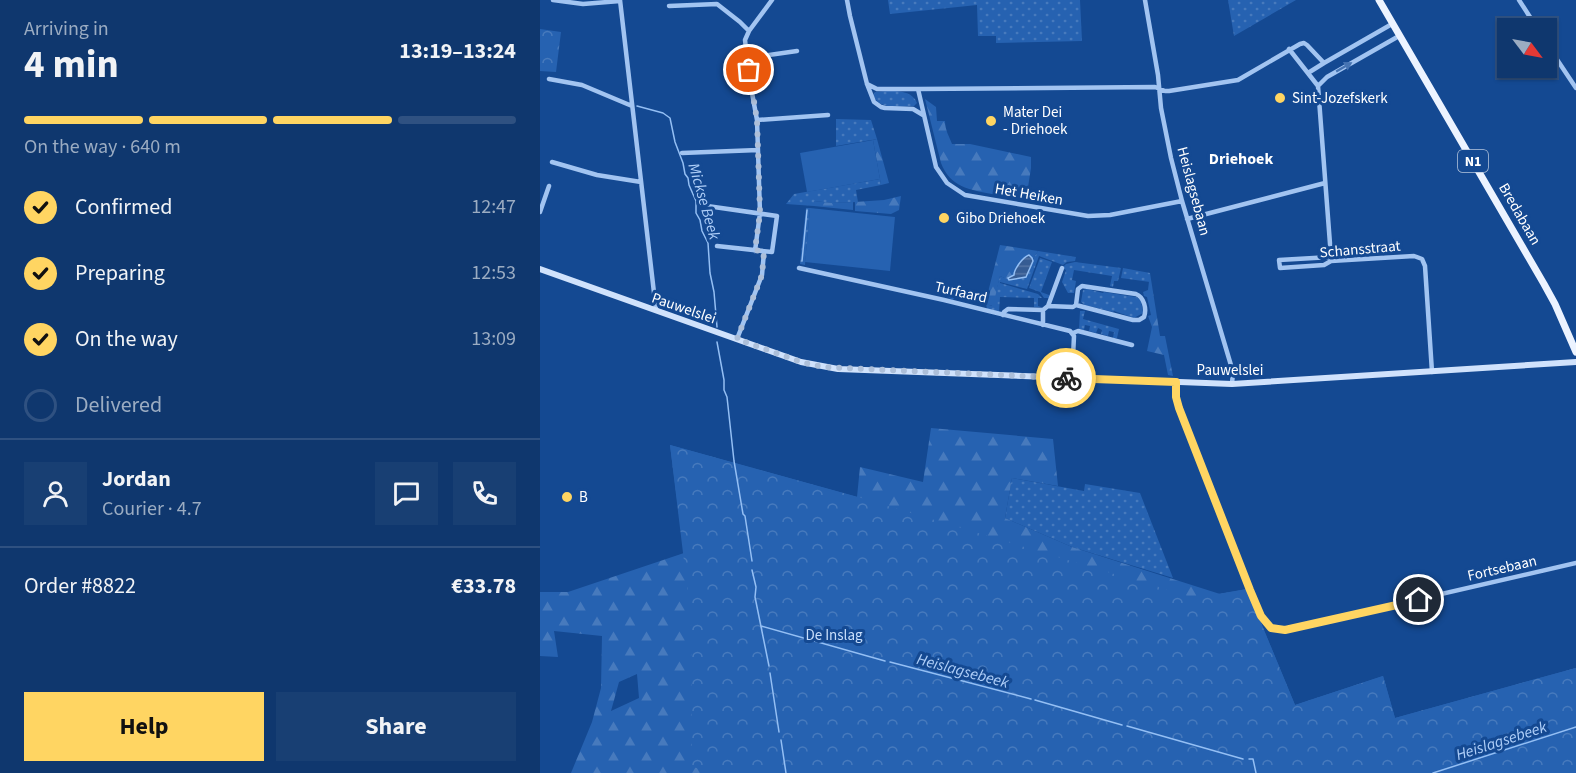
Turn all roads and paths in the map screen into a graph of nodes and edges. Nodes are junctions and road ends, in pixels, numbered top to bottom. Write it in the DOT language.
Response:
graph roads {
  1 [pos="553,0"];
  2 [pos="620,0"];
  3 [pos="772,0"];
  4 [pos="847,0"];
  5 [pos="1145,0"];
  6 [pos="1519,0"];
  7 [pos="1380,1"];
  8 [pos="669,6"];
  9 [pos="1531,18"];
  10 [pos="1392,24"];
  11 [pos="749,31"];
  12 [pos="1399,36"];
  13 [pos="1289,49"];
  14 [pos="797,51"];
  15 [pos="748,58"];
  16 [pos="1557,60"];
  17 [pos="1324,63"];
  18 [pos="1308,73"];
  19 [pos="549,79"];
  20 [pos="867,84"];
  21 [pos="1318,87"];
  22 [pos="1576,88"];
  23 [pos="918,89"];
  24 [pos="1160,90"];
  25 [pos="632,106"];
  26 [pos="828,115"];
  27 [pos="923,116"];
  28 [pos="757,120"];
  29 [pos="758,150"];
  30 [pos="682,153"];
  31 [pos="552,162"];
  32 [pos="641,182"];
  33 [pos="1324,183"];
  34 [pos="549,186"];
  35 [pos="1182,201"];
  36 [pos="707,206"];
  37 [pos="540,212"];
  38 [pos="760,213"];
  39 [pos="1187,219"];
  40 [pos="717,246"];
  41 [pos="755,250"];
  42 [pos="764,252"];
  43 [pos="1331,259"];
  44 [pos="540,268"];
  45 [pos="799,268"];
  46 [pos="1062,268"];
  47 [pos="1076,305"];
  48 [pos="1046,308"];
  49 [pos="656,310"];
  50 [pos="1003,315"];
  51 [pos="1043,325"];
  52 [pos="1072,333"];
  53 [pos="737,339"];
  54 [pos="1132,345"];
  55 [pos="1576,352"];
  56 [pos="1576,362"];
  57 [pos="1432,372"];
  58 [pos="1072,378"];
  59 [pos="1176,382"];
  60 [pos="1232,384"];
  61 [pos="1576,564"];
  1 -- 2 [label="street"];
  2 -- 25 [label="street"];
  3 -- 11 [label="street"];
  4 -- 20 [label="street"];
  5 -- 24 [label="street, Heislagsebaan"];
  6 -- 9 [label="street"];
  7 -- 10 [label="main road, Bredabaan / N1"];
  8 -- 11 [label="street"];
  10 -- 12 [label="main road, Bredabaan / N1"];
  10 -- 17 [label="street"];
  11 -- 15 [label="street"];
  21 -- 12 [label="street, one-way"];
  12 -- 55 [label="main road, Bredabaan / N1"];
  13 -- 17 [label="street"];
  13 -- 18 [label="street"];
  13 -- 24 [label="street"];
  14 -- 15 [label="street"];
  15 -- 28 [label="street"];
  16 -- 22 [label="street"];
  17 -- 18 [label="street"];
  18 -- 21 [label="street"];
  19 -- 25 [label="street"];
  20 -- 23 [label="street"];
  20 -- 27 [label="street"];
  21 -- 33 [label="street"];
  23 -- 24 [label="street"];
  23 -- 27 [label="street, Het Heiken"];
  24 -- 35 [label="street, Heislagsebaan"];
  25 -- 32 [label="street"];
  26 -- 28 [label="street"];
  27 -- 35 [label="street, Het Heiken"];
  28 -- 29 [label="street"];
  29 -- 30 [label="street"];
  29 -- 38 [label="street"];
  31 -- 32 [label="street"];
  32 -- 49 [label="street"];
  33 -- 39 [label="street"];
  33 -- 43 [label="street"];
  34 -- 37 [label="street"];
  35 -- 39 [label="street, Heislagsebaan"];
  36 -- 38 [label="street"];
  38 -- 41 [label="street"];
  38 -- 42 [label="street"];
  39 -- 60 [label="street, Heislagsebaan"];
  40 -- 41 [label="street"];
  41 -- 42 [label="street"];
  42 -- 53 [label="street"];
  43 -- 43 [label="street, Schansstraat"];
  43 -- 57 [label="street, Schansstraat"];
  44 -- 49 [label="street, Pauwelslei"];
  45 -- 50 [label="street, Turfaard"];
  46 -- 48 [label="street"];
  47 -- 47 [label="street"];
  47 -- 48 [label="street"];
  48 -- 50 [label="street"];
  48 -- 51 [label="street"];
  49 -- 53 [label="street, Pauwelslei"];
  50 -- 51 [label="street, Turfaard"];
  51 -- 52 [label="street, Turfaard"];
  52 -- 54 [label="street, Turfaard"];
  52 -- 58 [label="street"];
  53 -- 58 [label="street, Pauwelslei"];
  56 -- 57 [label="street, Pauwelslei"];
  57 -- 60 [label="street, Pauwelslei"];
  58 -- 59 [label="street, Pauwelslei"];
  59 -- 60 [label="street, Pauwelslei"];
  59 -- 61 [label="street, Fortsebaan"];
}
